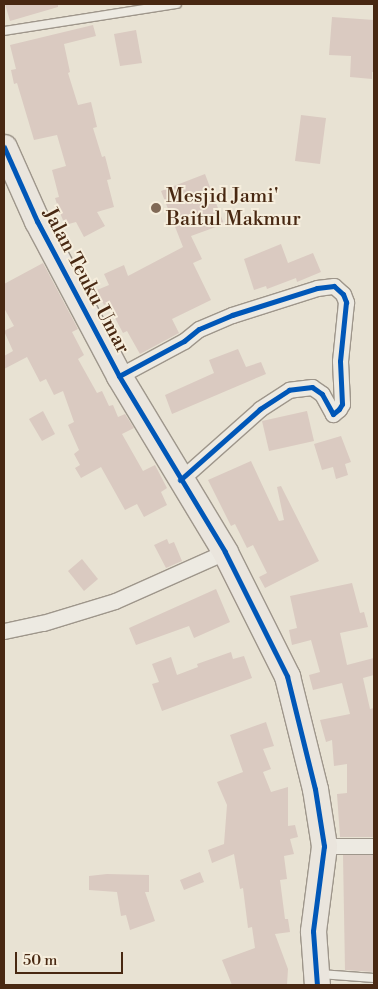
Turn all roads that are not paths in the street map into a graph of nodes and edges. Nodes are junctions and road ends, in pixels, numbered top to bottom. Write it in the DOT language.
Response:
graph roads {
  1 [pos="177,4"];
  2 [pos="4,32"];
  3 [pos="4,147"];
  4 [pos="119,376"];
  5 [pos="180,480"];
  6 [pos="225,552"];
  7 [pos="4,631"];
  8 [pos="324,846"];
  9 [pos="374,846"];
  10 [pos="374,978"];
  11 [pos="317,980"];
  1 -- 2 [label="lane"];
  3 -- 4 [label="highway, Jalan Teuku Umar"];
  4 -- 5 [label="highway, Jalan Teuku Umar"];
  4 -- 5 [label="street"];
  5 -- 6 [label="highway, Jalan Teuku Umar"];
  6 -- 7 [label="street"];
  6 -- 8 [label="highway, Jalan Teuku Umar"];
  8 -- 9 [label="street"];
  8 -- 11 [label="highway, Jalan Teuku Umar"];
  10 -- 11 [label="lane"];
}
